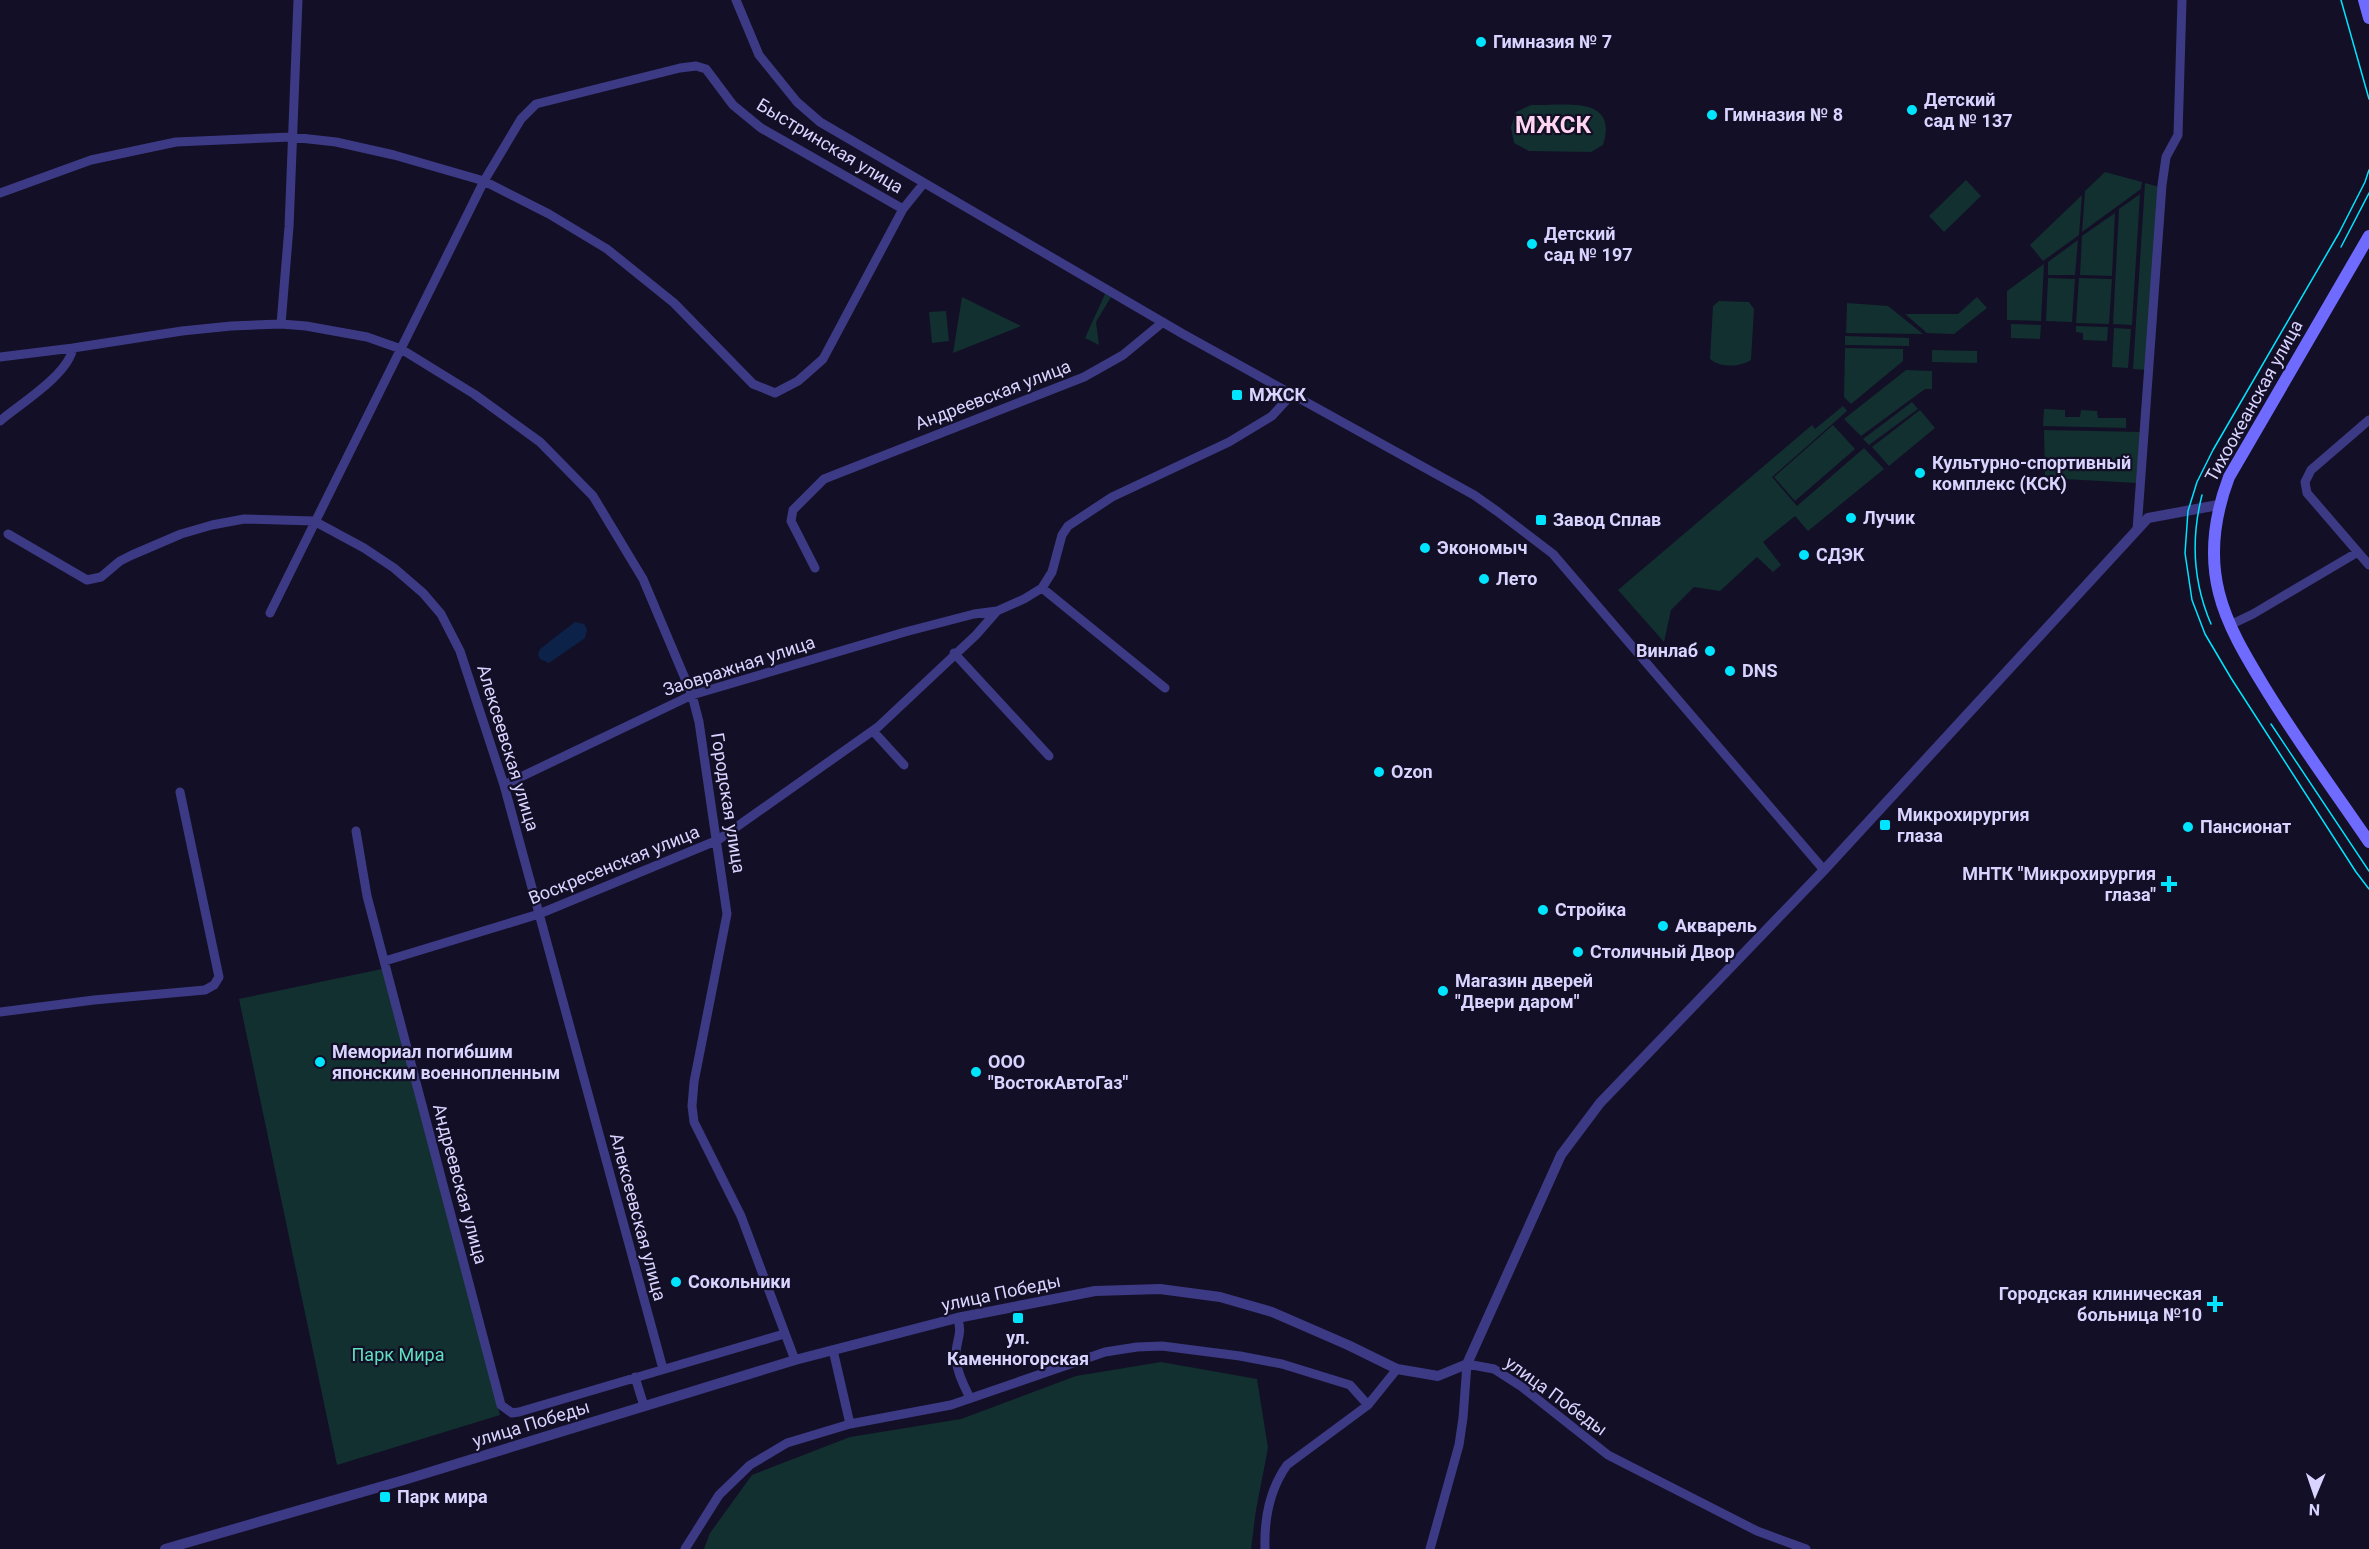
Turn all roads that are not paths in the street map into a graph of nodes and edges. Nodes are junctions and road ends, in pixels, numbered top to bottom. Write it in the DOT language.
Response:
graph roads {
  1 [pos="298,0"];
  2 [pos="736,0"];
  3 [pos="2182,0"];
  4 [pos="2364,0"];
  5 [pos="2369,18"];
  6 [pos="291,137"];
  7 [pos="484,182"];
  8 [pos="924,183"];
  9 [pos="0,193"];
  10 [pos="903,209"];
  11 [pos="2369,236"];
  12 [pos="1163,322"];
  13 [pos="280,324"];
  14 [pos="73,348"];
  15 [pos="401,349"];
  16 [pos="0,357"];
  17 [pos="1292,394"];
  18 [pos="2369,420"];
  19 [pos="0,421"];
  20 [pos="2218,505"];
  21 [pos="314,521"];
  22 [pos="2137,531"];
  23 [pos="8,534"];
  24 [pos="2358,552"];
  25 [pos="2369,565"];
  26 [pos="814,568"];
  27 [pos="1042,588"];
  28 [pos="997,611"];
  29 [pos="270,613"];
  30 [pos="2230,624"];
  31 [pos="954,653"];
  32 [pos="1165,688"];
  33 [pos="692,695"];
  34 [pos="873,731"];
  35 [pos="1049,756"];
  36 [pos="904,765"];
  37 [pos="504,785"];
  38 [pos="180,792"];
  39 [pos="356,831"];
  40 [pos="2367,833"];
  41 [pos="718,840"];
  42 [pos="1824,870"];
  43 [pos="539,914"];
  44 [pos="385,961"];
  45 [pos="0,1012"];
  46 [pos="957,1318"];
  47 [pos="784,1334"];
  48 [pos="833,1350"];
  49 [pos="795,1360"];
  50 [pos="1467,1364"];
  51 [pos="663,1369"];
  52 [pos="1396,1369"];
  53 [pos="635,1377"];
  54 [pos="970,1398"];
  55 [pos="644,1406"];
  56 [pos="1368,1406"];
  57 [pos="850,1424"];
  58 [pos="1801,1548"];
  59 [pos="165,1549"];
  60 [pos="686,1549"];
  61 [pos="1265,1549"];
  62 [pos="1430,1549"];
  1 -- 6 [label="street"];
  2 -- 8 [label="street"];
  3 -- 22 [label="street"];
  4 -- 5 [label="main road"];
  6 -- 7 [label="street"];
  6 -- 9 [label="street"];
  6 -- 13 [label="street"];
  7 -- 10 [label="street, Быстринская улица"];
  7 -- 10 [label="street"];
  7 -- 15 [label="street, Быстринская улица"];
  8 -- 10 [label="street"];
  8 -- 12 [label="street"];
  11 -- 20 [label="main road, Тихоокеанская улица"];
  12 -- 17 [label="street"];
  12 -- 26 [label="street, Андреевская улица"];
  13 -- 14 [label="street, Городская улица"];
  13 -- 15 [label="street, Городская улица"];
  14 -- 16 [label="street, Городская улица"];
  14 -- 19 [label="street"];
  15 -- 21 [label="street, Быстринская улица"];
  15 -- 33 [label="street, Городская улица"];
  17 -- 27 [label="street"];
  17 -- 42 [label="street"];
  18 -- 24 [label="street"];
  20 -- 22 [label="street"];
  20 -- 30 [label="main road, Тихоокеанская улица"];
  21 -- 23 [label="street, Алексеевская улица"];
  21 -- 29 [label="street, Быстринская улица"];
  21 -- 37 [label="street, Алексеевская улица"];
  22 -- 42 [label="street"];
  24 -- 25 [label="street"];
  24 -- 30 [label="street"];
  27 -- 28 [label="street"];
  27 -- 32 [label="street"];
  28 -- 31 [label="street, Воскресенская улица"];
  28 -- 33 [label="street, Заовражная улица"];
  30 -- 40 [label="main road, Тихоокеанская улица"];
  31 -- 34 [label="street, Воскресенская улица"];
  31 -- 35 [label="street"];
  33 -- 37 [label="street, Заовражная улица"];
  33 -- 41 [label="street, Городская улица"];
  34 -- 36 [label="street"];
  34 -- 41 [label="street, Воскресенская улица"];
  37 -- 43 [label="street, Алексеевская улица"];
  38 -- 45 [label="street"];
  39 -- 44 [label="street, Андреевская улица"];
  41 -- 43 [label="street, Воскресенская улица"];
  41 -- 47 [label="street, Городская улица"];
  42 -- 50 [label="street"];
  43 -- 44 [label="street, Воскресенская улица"];
  43 -- 51 [label="street, Алексеевская улица"];
  44 -- 53 [label="street, Андреевская улица"];
  46 -- 48 [label="street, улица Победы"];
  46 -- 52 [label="street, улица Победы"];
  46 -- 54 [label="street"];
  47 -- 49 [label="street, Городская улица"];
  47 -- 51 [label="street"];
  48 -- 49 [label="street, улица Победы"];
  48 -- 57 [label="street"];
  49 -- 55 [label="street, улица Победы"];
  50 -- 52 [label="street, улица Победы"];
  50 -- 58 [label="street, улица Победы"];
  50 -- 62 [label="street"];
  51 -- 53 [label="street"];
  52 -- 56 [label="street"];
  53 -- 55 [label="street"];
  54 -- 56 [label="street"];
  54 -- 57 [label="street"];
  55 -- 59 [label="street, улица Победы"];
  56 -- 61 [label="street"];
  57 -- 60 [label="street"];
}
